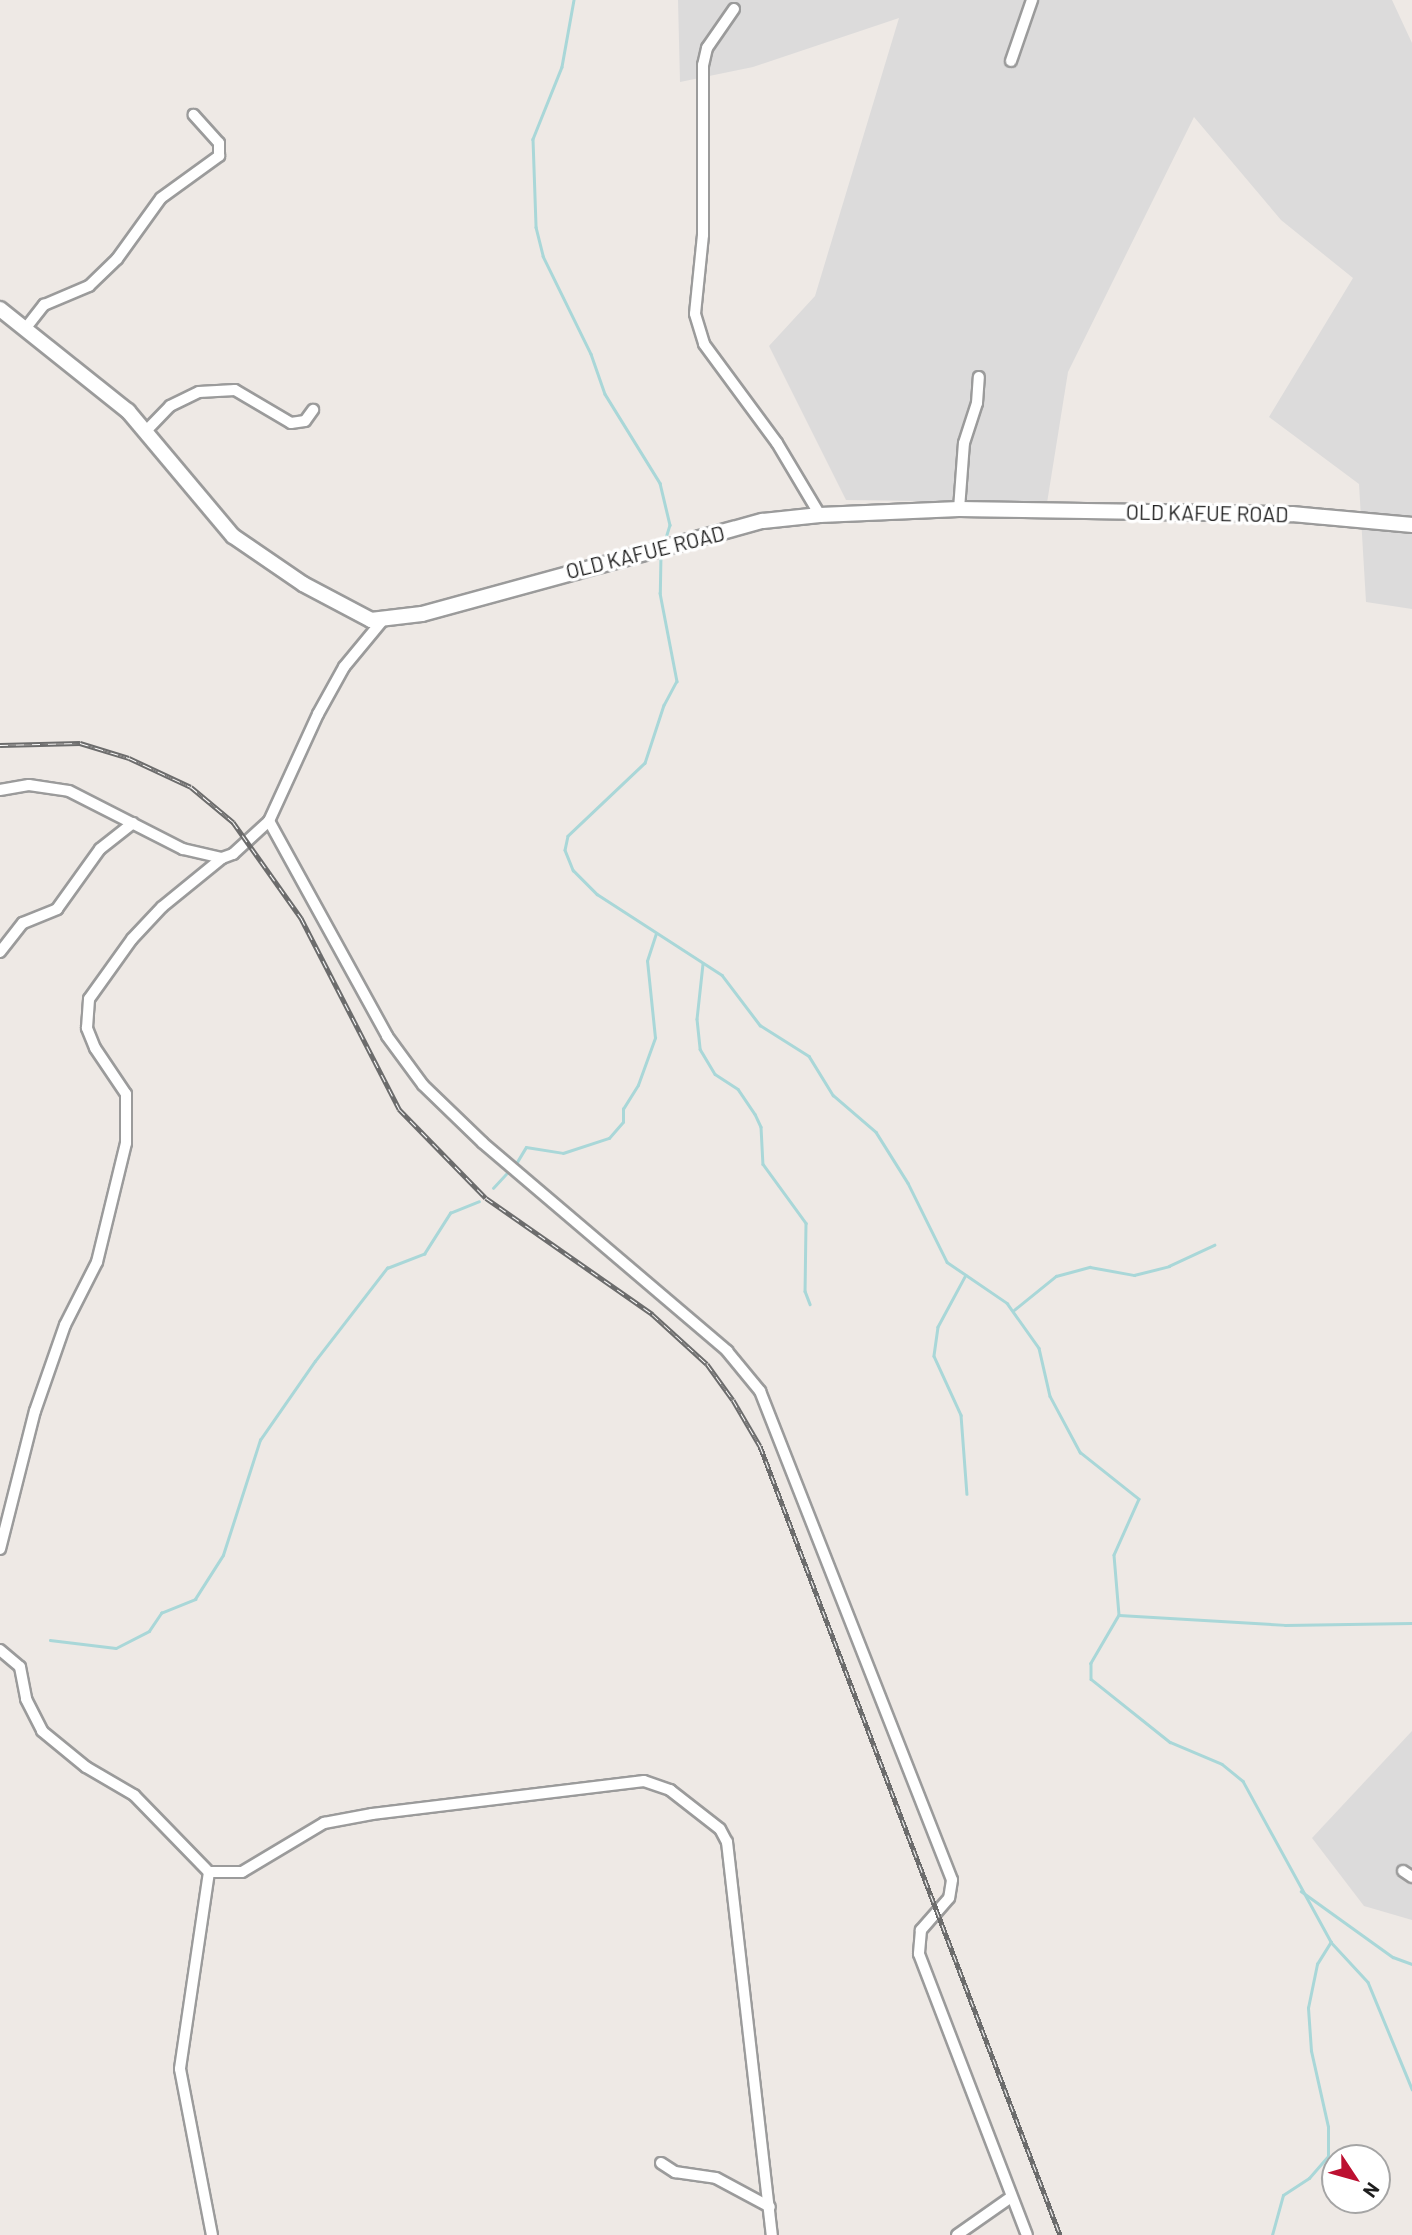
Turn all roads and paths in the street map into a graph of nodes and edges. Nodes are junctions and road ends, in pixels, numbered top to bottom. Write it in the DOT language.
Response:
graph roads {
  1 [pos="1032,0"];
  2 [pos="734,9"];
  3 [pos="1011,61"];
  4 [pos="194,115"];
  5 [pos="0,309"];
  6 [pos="25,329"];
  7 [pos="979,377"];
  8 [pos="313,410"];
  9 [pos="145,432"];
  10 [pos="960,509"];
  11 [pos="820,515"];
  12 [pos="1412,525"];
  13 [pos="382,621"];
  14 [pos="0,790"];
  15 [pos="269,821"];
  16 [pos="133,823"];
  17 [pos="222,858"];
  18 [pos="0,952"];
  19 [pos="0,1549"];
  20 [pos="0,1650"];
  21 [pos="209,1872"];
  22 [pos="661,2163"];
  23 [pos="1011,2197"];
  24 [pos="770,2207"];
  25 [pos="212,2235"];
  26 [pos="772,2235"];
  27 [pos="957,2235"];
  28 [pos="1027,2235"];
  1 -- 3 [label="street"];
  2 -- 11 [label="street"];
  4 -- 6 [label="street"];
  5 -- 6 [label="street"];
  6 -- 9 [label="street"];
  7 -- 10 [label="street"];
  8 -- 9 [label="street"];
  9 -- 13 [label="street"];
  10 -- 11 [label="street, OLD KAFUE ROAD"];
  10 -- 12 [label="street, OLD KAFUE ROAD"];
  11 -- 13 [label="street, OLD KAFUE ROAD"];
  13 -- 15 [label="street"];
  14 -- 16 [label="street"];
  15 -- 17 [label="street"];
  15 -- 23 [label="street"];
  16 -- 17 [label="street"];
  16 -- 18 [label="street"];
  17 -- 19 [label="street"];
  20 -- 21 [label="street"];
  21 -- 24 [label="street"];
  21 -- 25 [label="street"];
  22 -- 24 [label="street"];
  23 -- 27 [label="street"];
  23 -- 28 [label="street"];
  24 -- 26 [label="street"];
}
